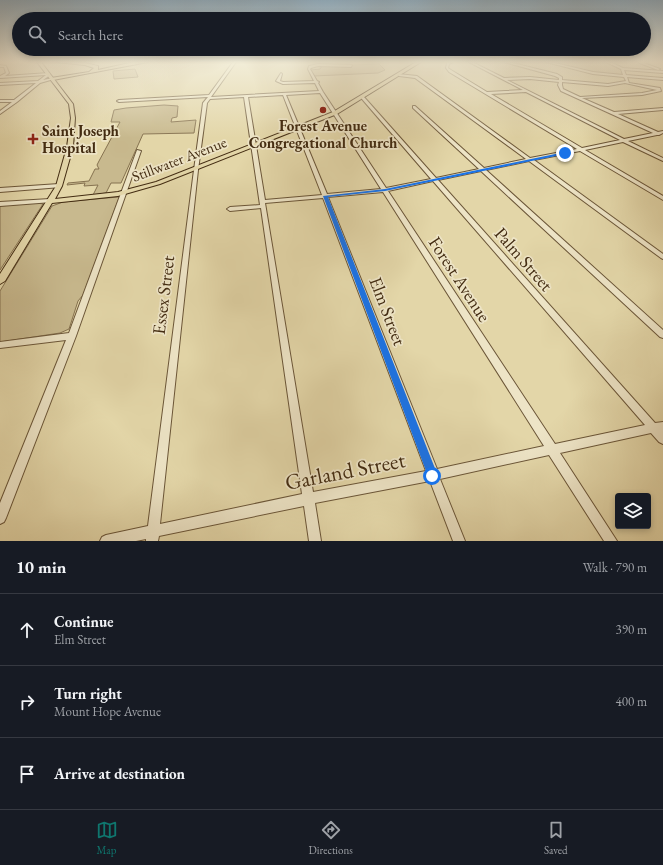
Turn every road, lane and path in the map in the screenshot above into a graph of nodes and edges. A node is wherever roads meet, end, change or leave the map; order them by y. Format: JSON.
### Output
{"nodes":[{"id":1,"x":33,"y":87,"type":"edge"},
{"id":2,"x":59,"y":87,"type":"edge"},
{"id":3,"x":216,"y":87,"type":"edge"},
{"id":4,"x":319,"y":87,"type":"edge"},
{"id":5,"x":379,"y":87,"type":"edge"},
{"id":6,"x":430,"y":87,"type":"edge"},
{"id":7,"x":477,"y":87,"type":"edge"},
{"id":8,"x":520,"y":87,"type":"edge"},
{"id":9,"x":561,"y":87,"type":"edge"},
{"id":10,"x":648,"y":87,"type":"edge"},
{"id":11,"x":526,"y":90,"type":"junction"},
{"id":12,"x":662,"y":90,"type":"edge"},
{"id":13,"x":321,"y":92,"type":"junction"},
{"id":14,"x":486,"y":93,"type":"junction"},
{"id":15,"x":284,"y":94,"type":"junction"},
{"id":16,"x":246,"y":96,"type":"junction"},
{"id":17,"x":208,"y":97,"type":"junction"},
{"id":18,"x":579,"y":97,"type":"junction"},
{"id":19,"x":362,"y":98,"type":"junction"},
{"id":20,"x":0,"y":101,"type":"edge"},
{"id":21,"x":16,"y":101,"type":"junction"},
{"id":22,"x":119,"y":101,"type":"dead end"},
{"id":23,"x":414,"y":107,"type":"dead end"},
{"id":24,"x":663,"y":109,"type":"edge"},
{"id":25,"x":0,"y":113,"type":"edge"},
{"id":26,"x":335,"y":113,"type":"junction"},
{"id":27,"x":613,"y":113,"type":"junction"},
{"id":28,"x":297,"y":128,"type":"junction"},
{"id":29,"x":660,"y":133,"type":"edge"},
{"id":30,"x":663,"y":136,"type":"edge"},
{"id":31,"x":624,"y":140,"type":"junction"},
{"id":32,"x":254,"y":144,"type":"junction"},
{"id":33,"x":580,"y":150,"type":"junction"},
{"id":34,"x":139,"y":151,"type":"dead end"},
{"id":35,"x":531,"y":160,"type":"junction"},
{"id":36,"x":663,"y":160,"type":"edge"},
{"id":37,"x":196,"y":168,"type":"junction"},
{"id":38,"x":483,"y":170,"type":"junction"},
{"id":39,"x":435,"y":180,"type":"junction"},
{"id":40,"x":59,"y":186,"type":"junction"},
{"id":41,"x":0,"y":190,"type":"edge"},
{"id":42,"x":385,"y":190,"type":"junction"},
{"id":43,"x":124,"y":193,"type":"junction"},
{"id":44,"x":325,"y":196,"type":"junction"},
{"id":45,"x":663,"y":198,"type":"edge"},
{"id":46,"x":50,"y":201,"type":"junction"},
{"id":47,"x":0,"y":204,"type":"edge"},
{"id":48,"x":263,"y":204,"type":"junction"},
{"id":49,"x":230,"y":209,"type":"dead end"},
{"id":50,"x":663,"y":257,"type":"edge"},
{"id":51,"x":0,"y":280,"type":"edge"},
{"id":52,"x":663,"y":335,"type":"edge"},
{"id":53,"x":72,"y":336,"type":"junction"},
{"id":54,"x":0,"y":345,"type":"edge"},
{"id":55,"x":658,"y":427,"type":"edge"},
{"id":56,"x":663,"y":440,"type":"edge"},
{"id":57,"x":551,"y":450,"type":"junction"},
{"id":58,"x":432,"y":476,"type":"junction"},
{"id":59,"x":308,"y":499,"type":"junction"},
{"id":60,"x":0,"y":518,"type":"edge"},
{"id":61,"x":153,"y":536,"type":"edge"},
{"id":62,"x":106,"y":541,"type":"edge"},
{"id":63,"x":315,"y":541,"type":"edge"},
{"id":64,"x":459,"y":541,"type":"edge"},
{"id":65,"x":611,"y":541,"type":"edge"}],
"edges":[{"from":1,"to":21,"type":"street"},
{"from":2,"to":40,"type":"main road"},
{"from":3,"to":17,"type":"street","name":"Essex Street"},
{"from":4,"to":13,"type":"street","name":"Forest Avenue"},
{"from":5,"to":19,"type":"main road","name":"Stillwater Avenue"},
{"from":6,"to":35,"type":"street"},
{"from":7,"to":14,"type":"street"},
{"from":8,"to":11,"type":"street"},
{"from":9,"to":18,"type":"street"},
{"from":10,"to":12,"type":"street"},
{"from":11,"to":14,"type":"street"},
{"from":11,"to":31,"type":"street"},
{"from":12,"to":18,"type":"street"},
{"from":13,"to":15,"type":"street"},
{"from":13,"to":26,"type":"street","name":"Forest Avenue"},
{"from":14,"to":33,"type":"street"},
{"from":15,"to":16,"type":"street"},
{"from":15,"to":28,"type":"street","name":"Elm Street"},
{"from":16,"to":17,"type":"street"},
{"from":16,"to":32,"type":"street"},
{"from":17,"to":22,"type":"street"},
{"from":17,"to":37,"type":"street","name":"Essex Street"},
{"from":18,"to":27,"type":"street"},
{"from":19,"to":26,"type":"main road","name":"Stillwater Avenue"},
{"from":19,"to":39,"type":"street","name":"Palm Street"},
{"from":20,"to":21,"type":"street"},
{"from":21,"to":25,"type":"street"},
{"from":23,"to":38,"type":"street"},
{"from":24,"to":27,"type":"street"},
{"from":26,"to":28,"type":"main road","name":"Stillwater Avenue"},
{"from":26,"to":42,"type":"street","name":"Forest Avenue"},
{"from":27,"to":29,"type":"street"},
{"from":28,"to":32,"type":"main road","name":"Stillwater Avenue"},
{"from":28,"to":44,"type":"street","name":"Elm Street"},
{"from":29,"to":30,"type":"street"},
{"from":29,"to":31,"type":"street"},
{"from":31,"to":33,"type":"street"},
{"from":31,"to":36,"type":"street"},
{"from":32,"to":37,"type":"main road","name":"Stillwater Avenue"},
{"from":32,"to":48,"type":"street"},
{"from":33,"to":35,"type":"street"},
{"from":33,"to":45,"type":"street"},
{"from":34,"to":43,"type":"street"},
{"from":35,"to":38,"type":"street"},
{"from":35,"to":50,"type":"street"},
{"from":37,"to":43,"type":"main road","name":"Stillwater Avenue"},
{"from":37,"to":61,"type":"street","name":"Essex Street"},
{"from":38,"to":39,"type":"street"},
{"from":38,"to":52,"type":"street"},
{"from":39,"to":42,"type":"street"},
{"from":39,"to":55,"type":"street","name":"Palm Street"},
{"from":40,"to":41,"type":"street"},
{"from":40,"to":46,"type":"main road"},
{"from":42,"to":44,"type":"street"},
{"from":42,"to":57,"type":"street","name":"Forest Avenue"},
{"from":43,"to":46,"type":"main road","name":"Stillwater Avenue"},
{"from":43,"to":53,"type":"street"},
{"from":44,"to":48,"type":"street"},
{"from":44,"to":58,"type":"street","name":"Elm Street"},
{"from":46,"to":47,"type":"street","name":"Stillwater Avenue"},
{"from":46,"to":51,"type":"main road"},
{"from":48,"to":49,"type":"street"},
{"from":48,"to":59,"type":"street"},
{"from":53,"to":54,"type":"street"},
{"from":53,"to":60,"type":"street"},
{"from":55,"to":56,"type":"street","name":"Palm Street"},
{"from":55,"to":57,"type":"street","name":"Garland Street"},
{"from":57,"to":58,"type":"street","name":"Garland Street"},
{"from":57,"to":65,"type":"street","name":"Forest Avenue"},
{"from":58,"to":59,"type":"street","name":"Garland Street"},
{"from":58,"to":64,"type":"street","name":"Elm Street"},
{"from":59,"to":61,"type":"street","name":"Garland Street"},
{"from":59,"to":63,"type":"street"},
{"from":61,"to":62,"type":"street","name":"Garland Street"}]}
